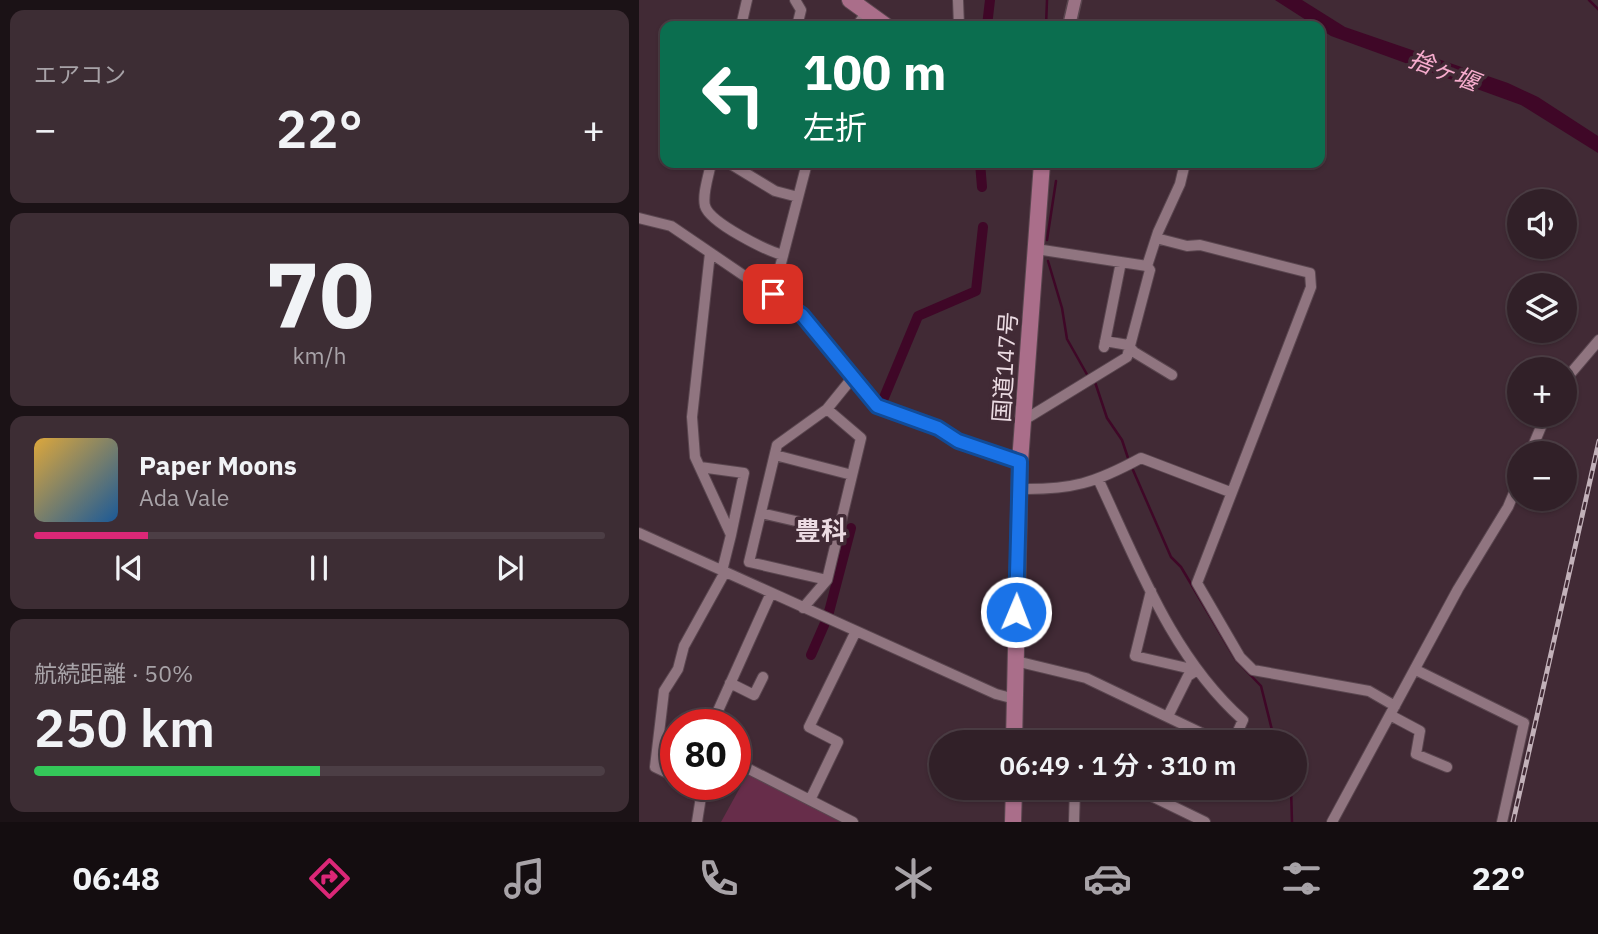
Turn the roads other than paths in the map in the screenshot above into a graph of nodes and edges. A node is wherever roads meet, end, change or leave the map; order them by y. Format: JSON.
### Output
{"nodes":[{"id":1,"x":747,"y":0,"type":"edge"},
{"id":2,"x":795,"y":0,"type":"edge"},
{"id":3,"x":850,"y":0,"type":"edge"},
{"id":4,"x":958,"y":0,"type":"edge"},
{"id":5,"x":1075,"y":0,"type":"edge"},
{"id":6,"x":861,"y":20,"type":"edge"},
{"id":7,"x":742,"y":21,"type":"edge"},
{"id":8,"x":798,"y":21,"type":"edge"},
{"id":9,"x":959,"y":21,"type":"edge"},
{"id":10,"x":1070,"y":21,"type":"edge"},
{"id":11,"x":710,"y":168,"type":"edge"},
{"id":12,"x":737,"y":168,"type":"edge"},
{"id":13,"x":807,"y":168,"type":"edge"},
{"id":14,"x":1042,"y":168,"type":"edge"},
{"id":15,"x":1184,"y":168,"type":"edge"},
{"id":16,"x":798,"y":197,"type":"junction"},
{"id":17,"x":639,"y":218,"type":"edge"},
{"id":18,"x":1156,"y":238,"type":"junction"},
{"id":19,"x":1036,"y":249,"type":"junction"},
{"id":20,"x":710,"y":253,"type":"junction"},
{"id":21,"x":783,"y":255,"type":"junction"},
{"id":22,"x":1121,"y":262,"type":"junction"},
{"id":23,"x":1147,"y":266,"type":"junction"},
{"id":24,"x":773,"y":294,"type":"junction"},
{"id":25,"x":1598,"y":340,"type":"edge"},
{"id":26,"x":1131,"y":348,"type":"junction"},
{"id":27,"x":1577,"y":365,"type":"edge"},
{"id":28,"x":1173,"y":375,"type":"dead end"},
{"id":29,"x":853,"y":377,"type":"junction"},
{"id":30,"x":827,"y":409,"type":"junction"},
{"id":31,"x":1023,"y":418,"type":"junction"},
{"id":32,"x":775,"y":456,"type":"junction"},
{"id":33,"x":1020,"y":462,"type":"junction"},
{"id":34,"x":700,"y":467,"type":"junction"},
{"id":35,"x":852,"y":475,"type":"junction"},
{"id":36,"x":1099,"y":481,"type":"junction"},
{"id":37,"x":1019,"y":489,"type":"junction"},
{"id":38,"x":1230,"y":492,"type":"junction"},
{"id":39,"x":1507,"y":503,"type":"edge"},
{"id":40,"x":761,"y":513,"type":"junction"},
{"id":41,"x":839,"y":531,"type":"junction"},
{"id":42,"x":639,"y":533,"type":"edge"},
{"id":43,"x":731,"y":535,"type":"junction"},
{"id":44,"x":723,"y":572,"type":"junction"},
{"id":45,"x":827,"y":580,"type":"junction"},
{"id":46,"x":1151,"y":591,"type":"junction"},
{"id":47,"x":771,"y":593,"type":"junction"},
{"id":48,"x":803,"y":608,"type":"junction"},
{"id":49,"x":856,"y":631,"type":"junction"},
{"id":50,"x":1016,"y":661,"type":"junction"},
{"id":51,"x":1197,"y":670,"type":"junction"},
{"id":52,"x":1417,"y":670,"type":"junction"},
{"id":53,"x":763,"y":677,"type":"dead end"},
{"id":54,"x":730,"y":683,"type":"junction"},
{"id":55,"x":1015,"y":699,"type":"junction"},
{"id":56,"x":661,"y":709,"type":"edge"},
{"id":57,"x":719,"y":709,"type":"edge"},
{"id":58,"x":1392,"y":711,"type":"junction"},
{"id":59,"x":1168,"y":716,"type":"junction"},
{"id":60,"x":660,"y":720,"type":"edge"},
{"id":61,"x":1014,"y":730,"type":"edge"},
{"id":62,"x":1196,"y":730,"type":"edge"},
{"id":63,"x":1238,"y":730,"type":"edge"},
{"id":64,"x":1447,"y":767,"type":"dead end"},
{"id":65,"x":660,"y":769,"type":"edge"},
{"id":66,"x":751,"y":770,"type":"edge"},
{"id":67,"x":700,"y":800,"type":"edge"},
{"id":68,"x":810,"y":800,"type":"junction"},
{"id":69,"x":1014,"y":800,"type":"edge"},
{"id":70,"x":1075,"y":800,"type":"edge"},
{"id":71,"x":1160,"y":800,"type":"edge"},
{"id":72,"x":697,"y":822,"type":"edge"},
{"id":73,"x":853,"y":822,"type":"edge"},
{"id":74,"x":1013,"y":822,"type":"edge"},
{"id":75,"x":1074,"y":822,"type":"edge"},
{"id":76,"x":1205,"y":822,"type":"edge"},
{"id":77,"x":1332,"y":822,"type":"edge"},
{"id":78,"x":1502,"y":822,"type":"edge"}],
"edges":[{"from":1,"to":7,"type":"street"},
{"from":2,"to":8,"type":"street"},
{"from":3,"to":6,"type":"highway"},
{"from":4,"to":9,"type":"street"},
{"from":5,"to":10,"type":"main road"},
{"from":11,"to":21,"type":"street"},
{"from":12,"to":16,"type":"street"},
{"from":13,"to":16,"type":"street"},
{"from":14,"to":19,"type":"highway","name":"国道147号"},
{"from":15,"to":18,"type":"street"},
{"from":16,"to":21,"type":"street"},
{"from":17,"to":20,"type":"street"},
{"from":18,"to":23,"type":"street"},
{"from":18,"to":38,"type":"street"},
{"from":19,"to":22,"type":"street"},
{"from":19,"to":31,"type":"highway","name":"国道147号"},
{"from":20,"to":24,"type":"street"},
{"from":20,"to":34,"type":"street"},
{"from":21,"to":24,"type":"street"},
{"from":22,"to":23,"type":"street"},
{"from":22,"to":26,"type":"street"},
{"from":23,"to":26,"type":"street"},
{"from":24,"to":29,"type":"street"},
{"from":25,"to":27,"type":"street"},
{"from":26,"to":28,"type":"street"},
{"from":26,"to":31,"type":"street"},
{"from":29,"to":30,"type":"street"},
{"from":29,"to":33,"type":"street"},
{"from":30,"to":32,"type":"street"},
{"from":30,"to":35,"type":"street"},
{"from":31,"to":33,"type":"highway","name":"国道147号"},
{"from":32,"to":35,"type":"street"},
{"from":32,"to":40,"type":"street"},
{"from":33,"to":37,"type":"highway","name":"国道147号"},
{"from":34,"to":43,"type":"street"},
{"from":34,"to":43,"type":"street"},
{"from":35,"to":41,"type":"street"},
{"from":36,"to":37,"type":"street"},
{"from":36,"to":38,"type":"street"},
{"from":36,"to":46,"type":"street"},
{"from":37,"to":50,"type":"highway","name":"国道147号"},
{"from":38,"to":58,"type":"street"},
{"from":39,"to":52,"type":"street"},
{"from":40,"to":41,"type":"street"},
{"from":40,"to":45,"type":"street"},
{"from":41,"to":45,"type":"street"},
{"from":42,"to":44,"type":"street"},
{"from":43,"to":44,"type":"street"},
{"from":44,"to":47,"type":"street"},
{"from":44,"to":56,"type":"street"},
{"from":45,"to":48,"type":"street"},
{"from":46,"to":51,"type":"street"},
{"from":46,"to":51,"type":"street"},
{"from":47,"to":48,"type":"street"},
{"from":47,"to":54,"type":"street"},
{"from":48,"to":49,"type":"street"},
{"from":49,"to":55,"type":"street"},
{"from":49,"to":68,"type":"street"},
{"from":50,"to":55,"type":"highway","name":"国道147号"},
{"from":50,"to":59,"type":"street"},
{"from":51,"to":59,"type":"street"},
{"from":51,"to":63,"type":"street"},
{"from":52,"to":58,"type":"street"},
{"from":52,"to":78,"type":"street"},
{"from":53,"to":54,"type":"street"},
{"from":54,"to":57,"type":"street"},
{"from":55,"to":61,"type":"highway","name":"国道147号"},
{"from":58,"to":64,"type":"street"},
{"from":58,"to":77,"type":"street"},
{"from":59,"to":62,"type":"street"},
{"from":60,"to":65,"type":"street"},
{"from":66,"to":68,"type":"street"},
{"from":67,"to":72,"type":"street"},
{"from":68,"to":73,"type":"street"},
{"from":69,"to":74,"type":"highway"},
{"from":70,"to":75,"type":"street"},
{"from":71,"to":76,"type":"street"}]}
